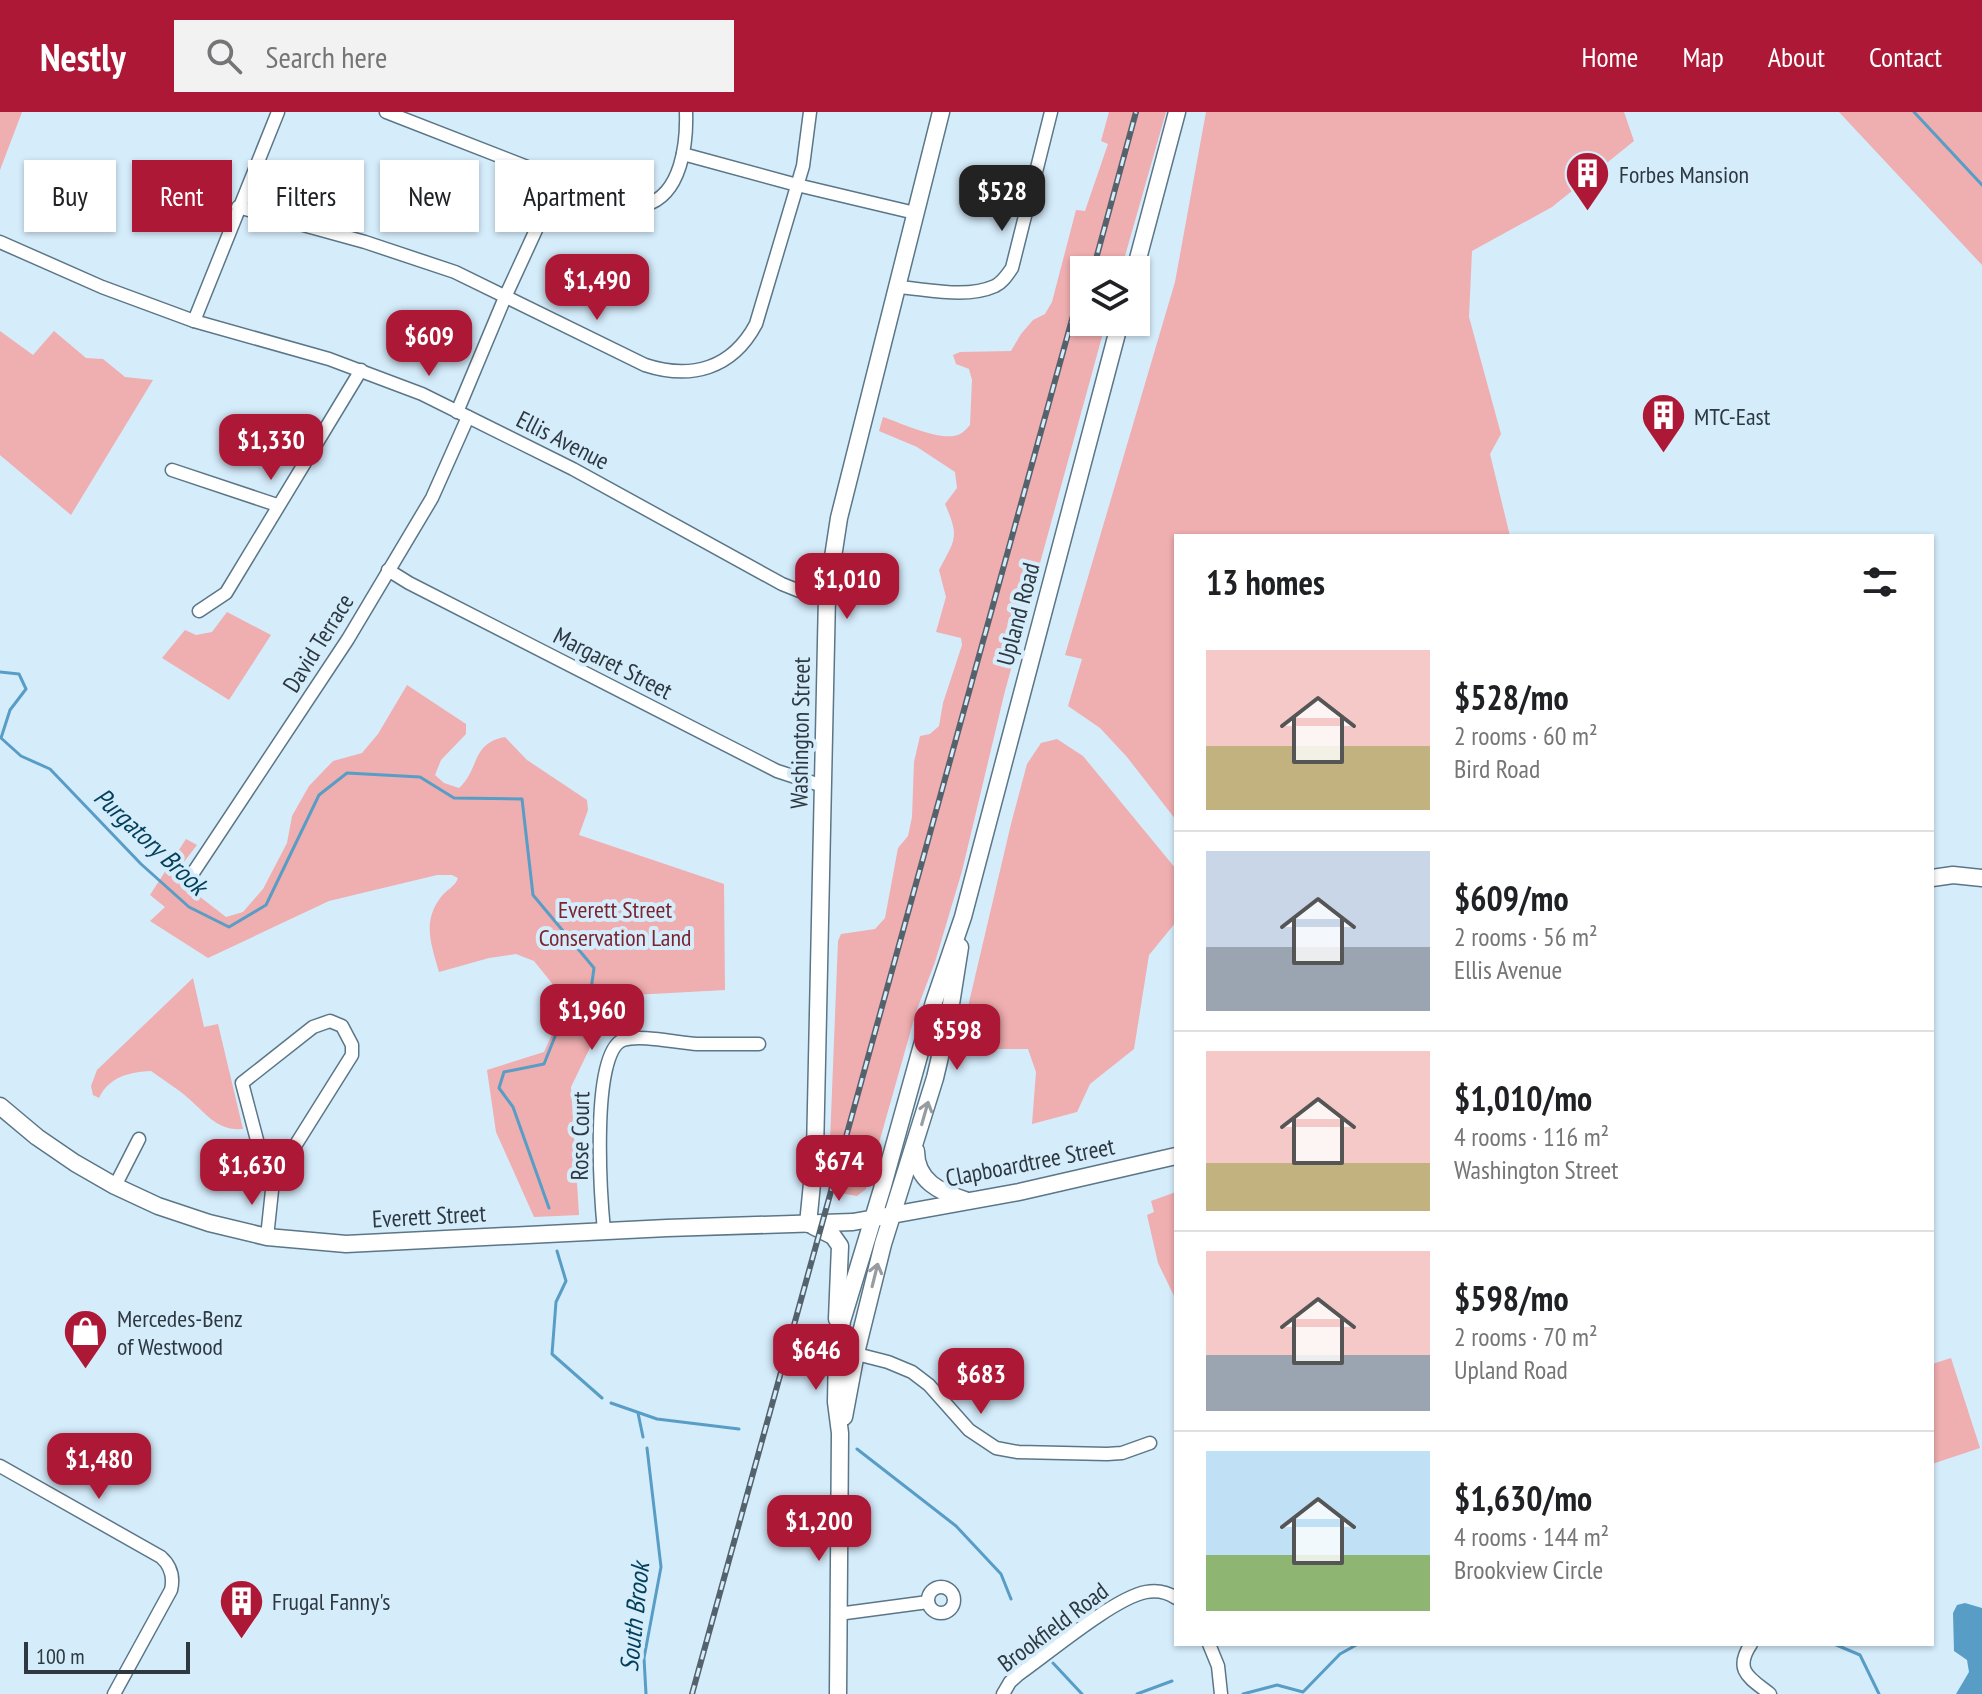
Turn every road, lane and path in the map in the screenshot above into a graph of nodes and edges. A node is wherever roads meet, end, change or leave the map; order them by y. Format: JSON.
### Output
{"nodes":[{"id":1,"x":278,"y":112,"type":"edge"},
{"id":2,"x":386,"y":112,"type":"edge"},
{"id":3,"x":686,"y":112,"type":"edge"},
{"id":4,"x":810,"y":112,"type":"edge"},
{"id":5,"x":941,"y":112,"type":"edge"},
{"id":6,"x":1051,"y":112,"type":"edge"},
{"id":7,"x":1177,"y":112,"type":"edge"},
{"id":8,"x":683,"y":154,"type":"junction"},
{"id":9,"x":508,"y":160,"type":"edge"},
{"id":10,"x":797,"y":185,"type":"junction"},
{"id":11,"x":654,"y":199,"type":"edge"},
{"id":12,"x":238,"y":207,"type":"junction"},
{"id":13,"x":915,"y":213,"type":"junction"},
{"id":14,"x":535,"y":232,"type":"edge"},
{"id":15,"x":0,"y":242,"type":"edge"},
{"id":16,"x":1139,"y":256,"type":"edge"},
{"id":17,"x":897,"y":287,"type":"junction"},
{"id":18,"x":506,"y":295,"type":"junction"},
{"id":19,"x":194,"y":321,"type":"junction"},
{"id":20,"x":1116,"y":336,"type":"edge"},
{"id":21,"x":361,"y":370,"type":"junction"},
{"id":22,"x":463,"y":414,"type":"junction"},
{"id":23,"x":172,"y":470,"type":"dead end"},
{"id":24,"x":277,"y":505,"type":"junction"},
{"id":25,"x":388,"y":570,"type":"junction"},
{"id":26,"x":827,"y":596,"type":"junction"},
{"id":27,"x":199,"y":611,"type":"dead end"},
{"id":28,"x":823,"y":786,"type":"junction"},
{"id":29,"x":1934,"y":878,"type":"edge"},
{"id":30,"x":1982,"y":878,"type":"edge"},
{"id":31,"x":187,"y":882,"type":"dead end"},
{"id":32,"x":963,"y":917,"type":"junction"},
{"id":33,"x":759,"y":1044,"type":"dead end"},
{"id":34,"x":0,"y":1106,"type":"edge"},
{"id":35,"x":139,"y":1139,"type":"dead end"},
{"id":36,"x":916,"y":1145,"type":"junction"},
{"id":37,"x":1174,"y":1156,"type":"edge"},
{"id":38,"x":273,"y":1181,"type":"junction"},
{"id":39,"x":115,"y":1186,"type":"junction"},
{"id":40,"x":967,"y":1200,"type":"junction"},
{"id":41,"x":894,"y":1215,"type":"junction"},
{"id":42,"x":873,"y":1219,"type":"junction"},
{"id":43,"x":808,"y":1224,"type":"junction"},
{"id":44,"x":604,"y":1231,"type":"junction"},
{"id":45,"x":267,"y":1237,"type":"junction"},
{"id":46,"x":837,"y":1349,"type":"junction"},
{"id":47,"x":856,"y":1353,"type":"junction"},
{"id":48,"x":840,"y":1433,"type":"junction"},
{"id":49,"x":1150,"y":1443,"type":"dead end"},
{"id":50,"x":0,"y":1466,"type":"edge"},
{"id":51,"x":1174,"y":1597,"type":"edge"},
{"id":52,"x":928,"y":1602,"type":"dead end"},
{"id":53,"x":838,"y":1614,"type":"junction"},
{"id":54,"x":1210,"y":1646,"type":"edge"},
{"id":55,"x":1750,"y":1646,"type":"edge"},
{"id":56,"x":114,"y":1694,"type":"edge"},
{"id":57,"x":838,"y":1694,"type":"edge"},
{"id":58,"x":1003,"y":1694,"type":"edge"},
{"id":59,"x":1221,"y":1694,"type":"edge"},
{"id":60,"x":1770,"y":1694,"type":"edge"}],
"edges":[{"from":1,"to":12,"type":"street"},
{"from":2,"to":9,"type":"street"},
{"from":3,"to":8,"type":"street"},
{"from":4,"to":10,"type":"street"},
{"from":5,"to":13,"type":"main road","name":"Washington Street"},
{"from":6,"to":17,"type":"street"},
{"from":7,"to":16,"type":"main road"},
{"from":8,"to":10,"type":"street"},
{"from":8,"to":11,"type":"street"},
{"from":10,"to":13,"type":"street"},
{"from":10,"to":18,"type":"street"},
{"from":12,"to":18,"type":"street"},
{"from":12,"to":19,"type":"street"},
{"from":13,"to":17,"type":"main road","name":"Washington Street"},
{"from":14,"to":18,"type":"street","name":"David Terrace"},
{"from":15,"to":19,"type":"street","name":"Ellis Avenue"},
{"from":17,"to":26,"type":"main road","name":"Washington Street"},
{"from":18,"to":22,"type":"street","name":"David Terrace"},
{"from":19,"to":21,"type":"street","name":"Ellis Avenue"},
{"from":20,"to":32,"type":"main road","name":"Upland Road"},
{"from":21,"to":22,"type":"street","name":"Ellis Avenue"},
{"from":21,"to":24,"type":"street"},
{"from":22,"to":25,"type":"street","name":"David Terrace"},
{"from":22,"to":26,"type":"street","name":"Ellis Avenue"},
{"from":23,"to":24,"type":"street"},
{"from":24,"to":27,"type":"street"},
{"from":25,"to":28,"type":"street","name":"Margaret Street"},
{"from":25,"to":31,"type":"street","name":"David Terrace"},
{"from":26,"to":28,"type":"main road","name":"Washington Street"},
{"from":28,"to":43,"type":"main road","name":"Washington Street"},
{"from":29,"to":30,"type":"main road"},
{"from":36,"to":32,"type":"main road","name":"Upland Road","one_way":true},
{"from":32,"to":42,"type":"main road","name":"Upland Road"},
{"from":33,"to":44,"type":"street","name":"Rose Court"},
{"from":34,"to":39,"type":"main road","name":"Everett Street"},
{"from":35,"to":39,"type":"street"},
{"from":36,"to":40,"type":"main road"},
{"from":36,"to":41,"type":"main road","name":"Upland Road"},
{"from":37,"to":40,"type":"main road","name":"Clapboardtree Street"},
{"from":38,"to":38,"type":"street"},
{"from":38,"to":45,"type":"street"},
{"from":39,"to":45,"type":"main road","name":"Everett Street"},
{"from":40,"to":41,"type":"main road","name":"Clapboardtree Street"},
{"from":41,"to":42,"type":"main road","name":"Everett Street"},
{"from":47,"to":41,"type":"main road","one_way":true},
{"from":42,"to":43,"type":"main road","name":"Everett Street"},
{"from":42,"to":46,"type":"main road"},
{"from":43,"to":44,"type":"main road","name":"Everett Street"},
{"from":43,"to":46,"type":"main road"},
{"from":44,"to":45,"type":"main road","name":"Everett Street"},
{"from":46,"to":47,"type":"street"},
{"from":46,"to":48,"type":"main road"},
{"from":47,"to":48,"type":"main road"},
{"from":47,"to":49,"type":"street"},
{"from":48,"to":53,"type":"main road"},
{"from":50,"to":56,"type":"street"},
{"from":51,"to":58,"type":"street","name":"Brookfield Road"},
{"from":52,"to":53,"type":"street"},
{"from":53,"to":57,"type":"main road"},
{"from":54,"to":59,"type":"street"},
{"from":55,"to":60,"type":"street"}]}
